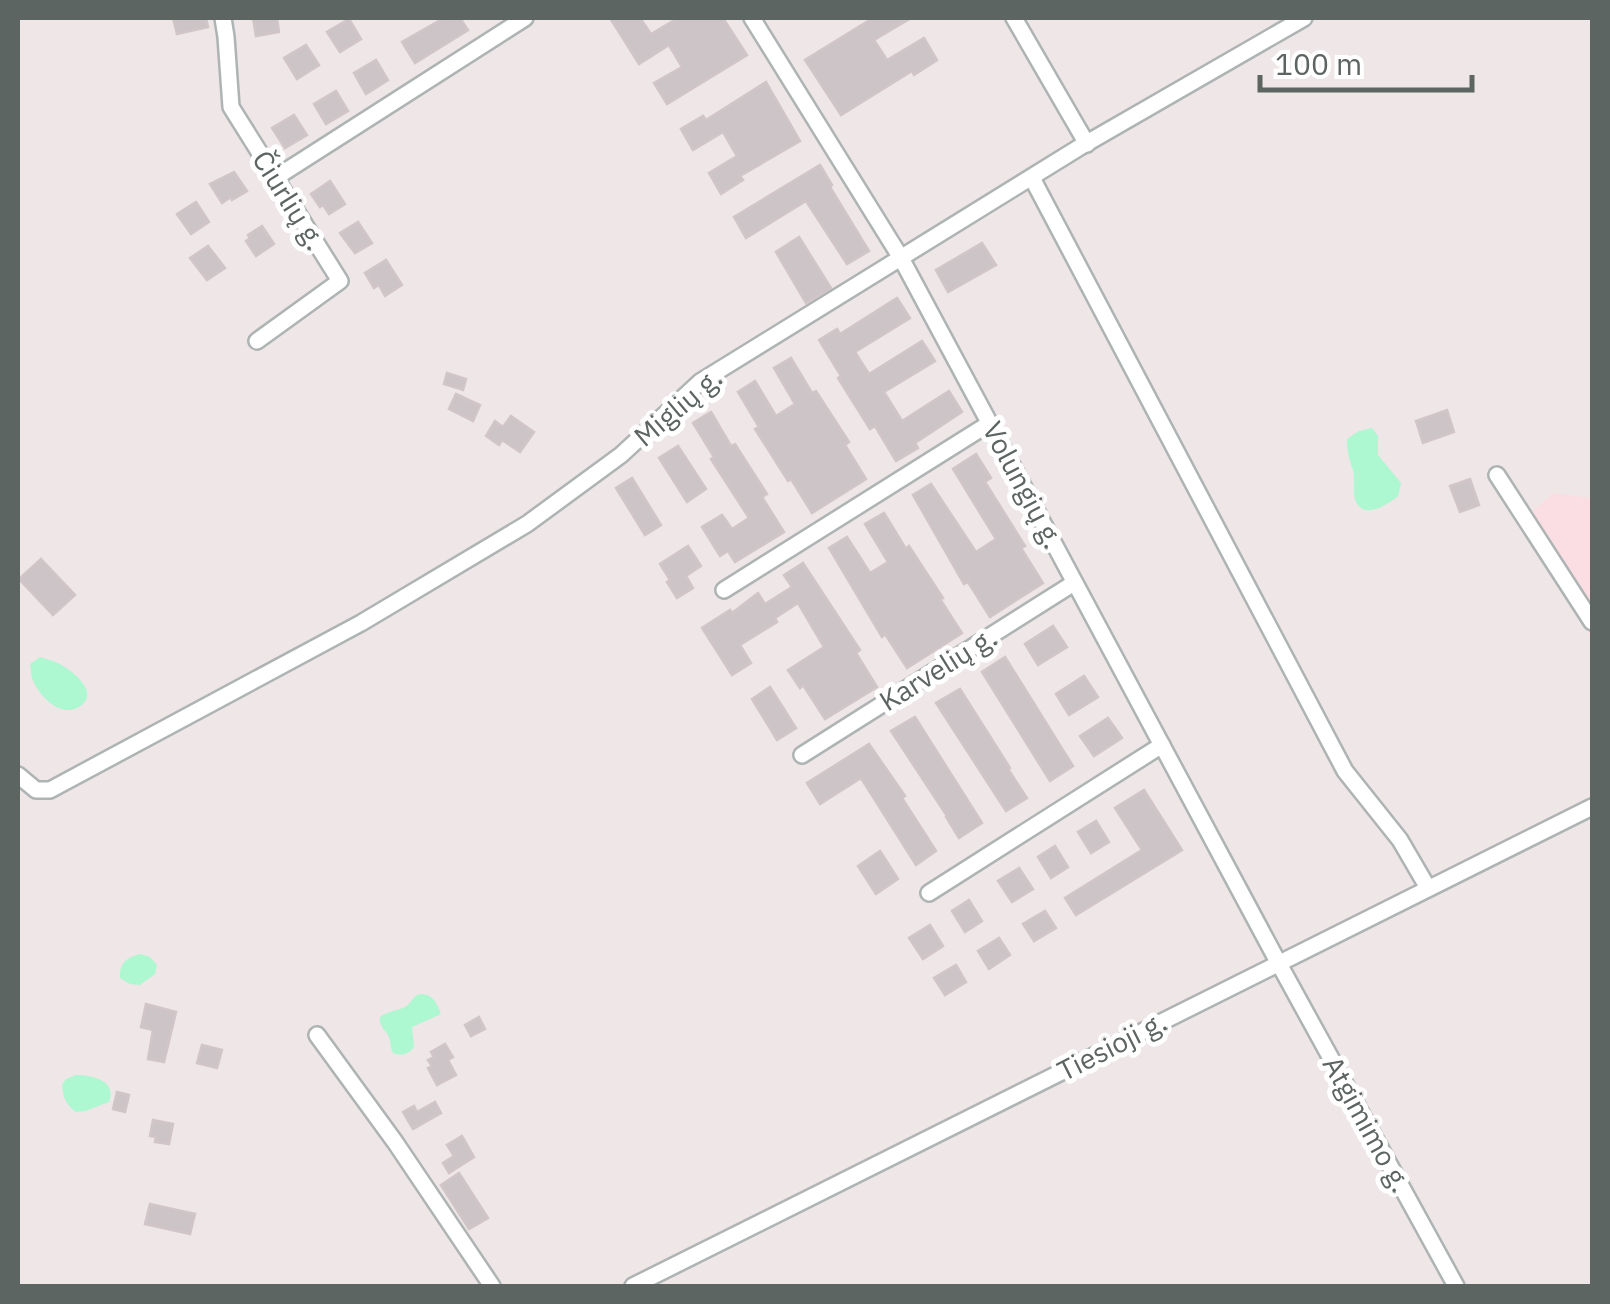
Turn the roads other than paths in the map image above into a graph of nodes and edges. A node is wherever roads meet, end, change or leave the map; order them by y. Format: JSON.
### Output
{"nodes":[{"id":1,"x":222,"y":18,"type":"edge"},
{"id":2,"x":524,"y":18,"type":"edge"},
{"id":3,"x":752,"y":18,"type":"edge"},
{"id":4,"x":1014,"y":18,"type":"edge"},
{"id":5,"x":1304,"y":18,"type":"edge"},
{"id":6,"x":1087,"y":144,"type":"junction"},
{"id":7,"x":276,"y":178,"type":"junction"},
{"id":8,"x":1032,"y":178,"type":"junction"},
{"id":9,"x":901,"y":258,"type":"junction"},
{"id":10,"x":257,"y":341,"type":"dead end"},
{"id":11,"x":990,"y":422,"type":"junction"},
{"id":12,"x":1497,"y":475,"type":"dead end"},
{"id":13,"x":1074,"y":582,"type":"junction"},
{"id":14,"x":724,"y":590,"type":"dead end"},
{"id":15,"x":1592,"y":622,"type":"edge"},
{"id":16,"x":1162,"y":744,"type":"junction"},
{"id":17,"x":802,"y":755,"type":"dead end"},
{"id":18,"x":18,"y":775,"type":"edge"},
{"id":19,"x":1592,"y":807,"type":"edge"},
{"id":20,"x":1428,"y":888,"type":"junction"},
{"id":21,"x":929,"y":893,"type":"dead end"},
{"id":22,"x":1278,"y":962,"type":"junction"},
{"id":23,"x":318,"y":1035,"type":"dead end"},
{"id":24,"x":492,"y":1286,"type":"edge"},
{"id":25,"x":633,"y":1286,"type":"edge"},
{"id":26,"x":1456,"y":1286,"type":"edge"}],
"edges":[{"from":1,"to":7,"type":"street","name":"Čiurlių g."},
{"from":2,"to":7,"type":"street"},
{"from":3,"to":9,"type":"street","name":"Volungių g."},
{"from":4,"to":6,"type":"street"},
{"from":5,"to":6,"type":"street","name":"Miglių g."},
{"from":6,"to":8,"type":"street","name":"Miglių g."},
{"from":7,"to":10,"type":"street","name":"Čiurlių g."},
{"from":8,"to":9,"type":"street","name":"Miglių g."},
{"from":8,"to":20,"type":"street"},
{"from":9,"to":11,"type":"street","name":"Volungių g."},
{"from":9,"to":18,"type":"street","name":"Miglių g."},
{"from":11,"to":13,"type":"street","name":"Volungių g."},
{"from":11,"to":14,"type":"street"},
{"from":12,"to":15,"type":"street"},
{"from":13,"to":16,"type":"street","name":"Volungių g."},
{"from":13,"to":17,"type":"street","name":"Karvelių g."},
{"from":16,"to":21,"type":"street"},
{"from":16,"to":22,"type":"street","name":"Volungių g."},
{"from":19,"to":20,"type":"street","name":"Tiesioji g."},
{"from":20,"to":22,"type":"street","name":"Tiesioji g."},
{"from":22,"to":25,"type":"street","name":"Tiesioji g."},
{"from":22,"to":26,"type":"street","name":"Atgimimo g."},
{"from":23,"to":24,"type":"street"}]}
